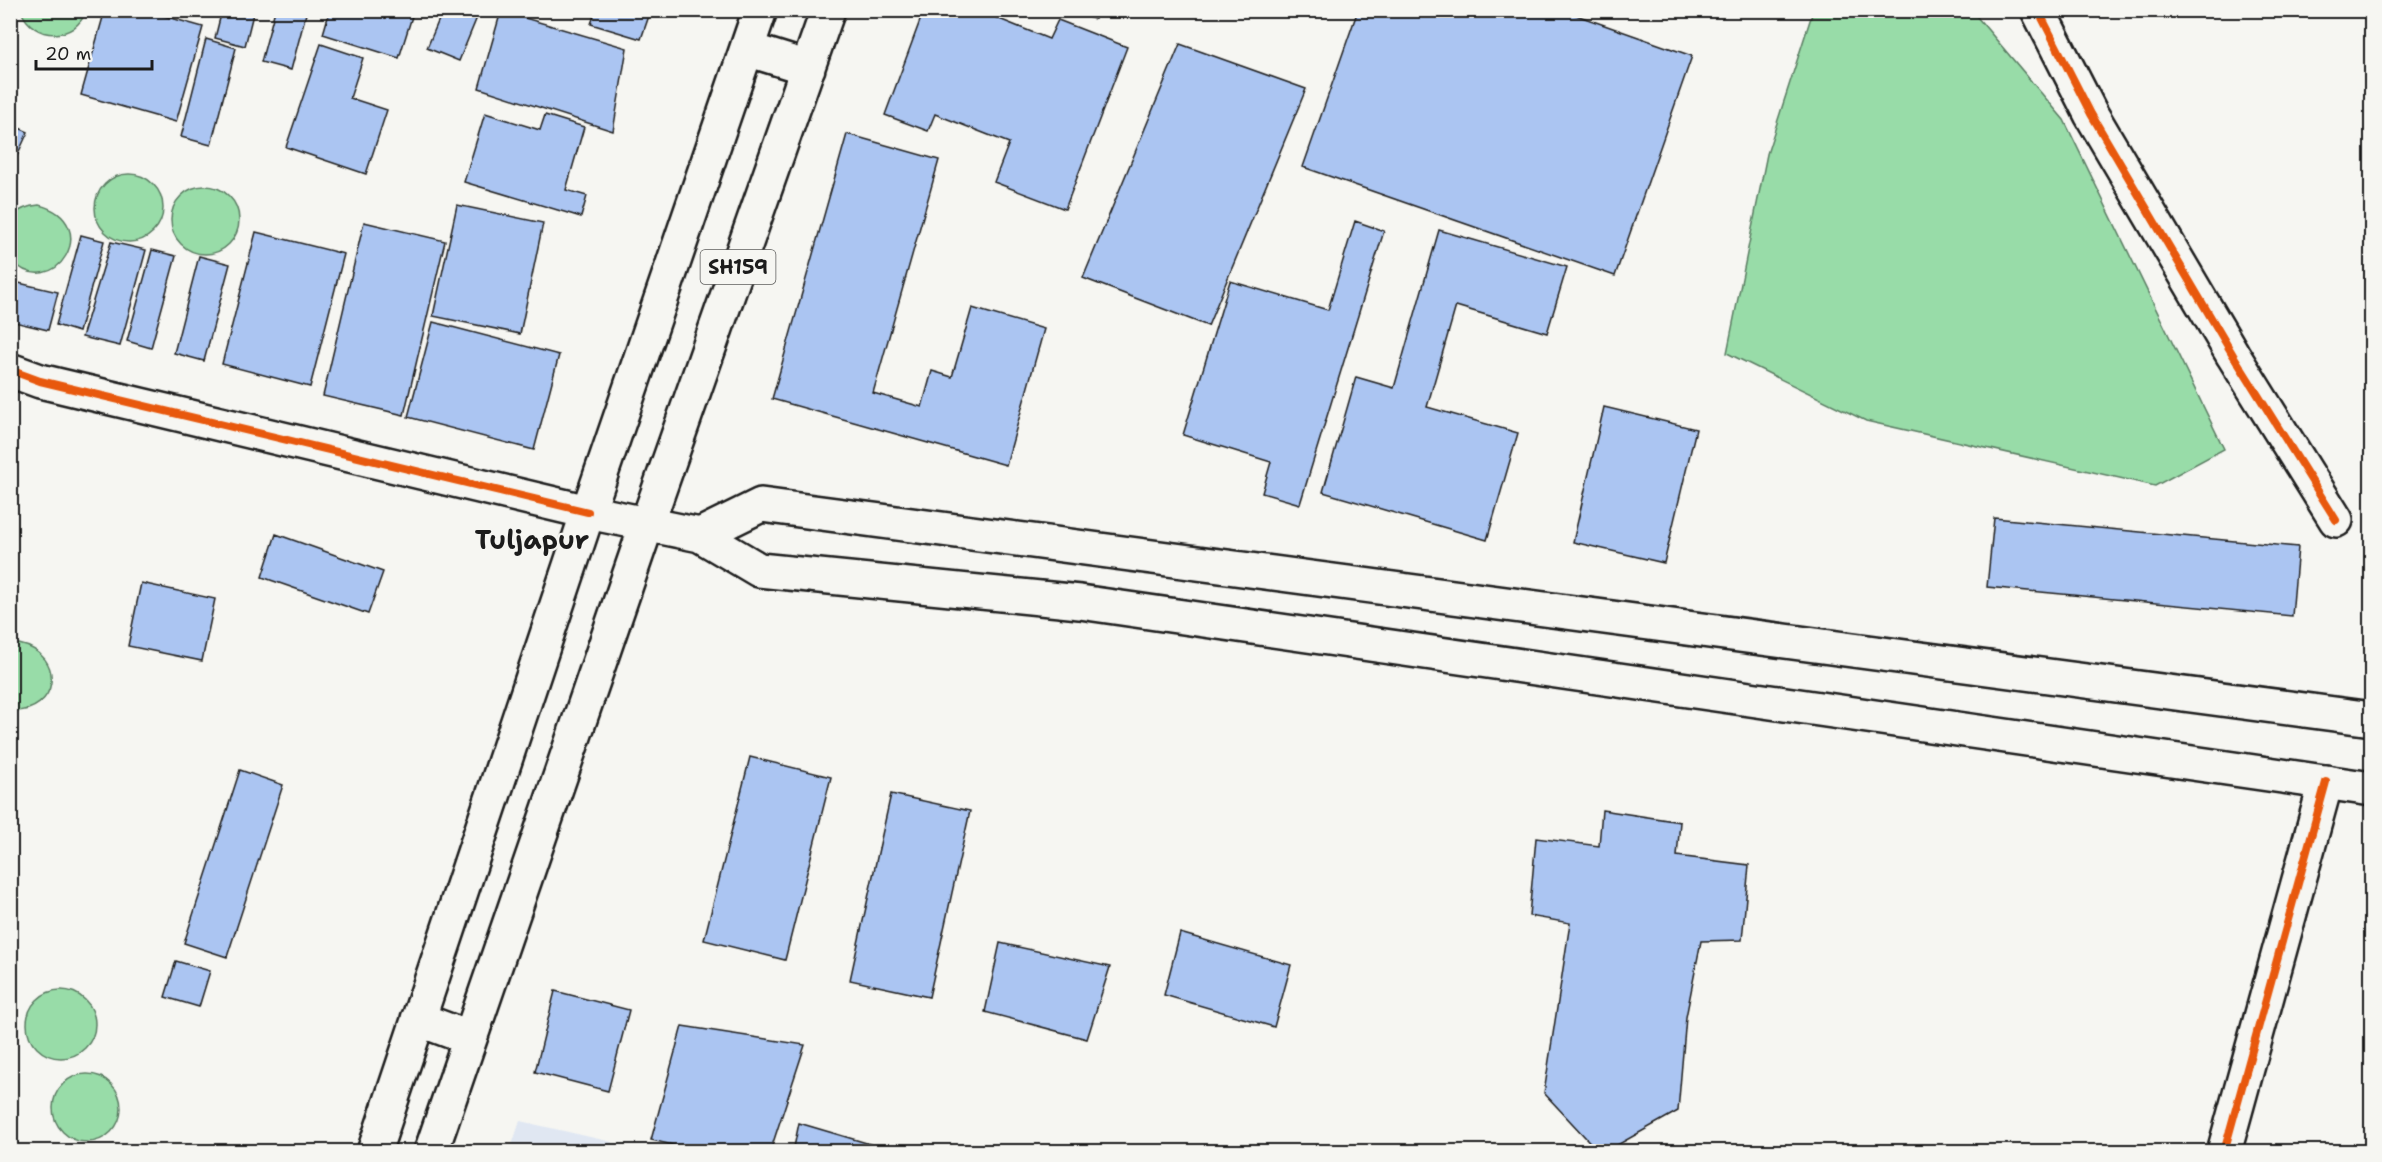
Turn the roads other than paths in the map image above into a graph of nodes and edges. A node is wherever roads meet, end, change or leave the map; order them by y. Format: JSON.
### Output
{"nodes":[{"id":1,"x":760,"y":10,"type":"edge"},
{"id":2,"x":828,"y":10,"type":"edge"},
{"id":3,"x":2038,"y":10,"type":"edge"},
{"id":4,"x":747,"y":49,"type":"junction"},
{"id":5,"x":808,"y":68,"type":"junction"},
{"id":6,"x":10,"y":370,"type":"edge"},
{"id":7,"x":588,"y":512,"type":"junction"},
{"id":8,"x":2337,"y":520,"type":"dead end"},
{"id":9,"x":647,"y":524,"type":"junction"},
{"id":10,"x":700,"y":535,"type":"junction"},
{"id":11,"x":2372,"y":719,"type":"edge"},
{"id":12,"x":2326,"y":782,"type":"junction"},
{"id":13,"x":2372,"y":789,"type":"edge"},
{"id":14,"x":418,"y":1019,"type":"junction"},
{"id":15,"x":469,"y":1038,"type":"junction"},
{"id":16,"x":374,"y":1152,"type":"edge"},
{"id":17,"x":431,"y":1152,"type":"edge"},
{"id":18,"x":2224,"y":1152,"type":"edge"}],
"edges":[{"from":1,"to":4,"type":"main road","number":"SH159"},
{"from":2,"to":5,"type":"main road","number":"SH159"},
{"from":3,"to":8,"type":"main road"},
{"from":4,"to":5,"type":"main road"},
{"from":4,"to":7,"type":"main road","number":"SH159"},
{"from":5,"to":9,"type":"main road","number":"SH159"},
{"from":6,"to":7,"type":"main road"},
{"from":7,"to":9,"type":"main road"},
{"from":7,"to":14,"type":"main road"},
{"from":9,"to":10,"type":"main road"},
{"from":9,"to":15,"type":"main road"},
{"from":10,"to":11,"type":"main road"},
{"from":10,"to":12,"type":"main road"},
{"from":12,"to":13,"type":"main road"},
{"from":12,"to":18,"type":"main road"},
{"from":14,"to":15,"type":"main road"},
{"from":14,"to":16,"type":"main road"},
{"from":15,"to":17,"type":"main road"}]}
